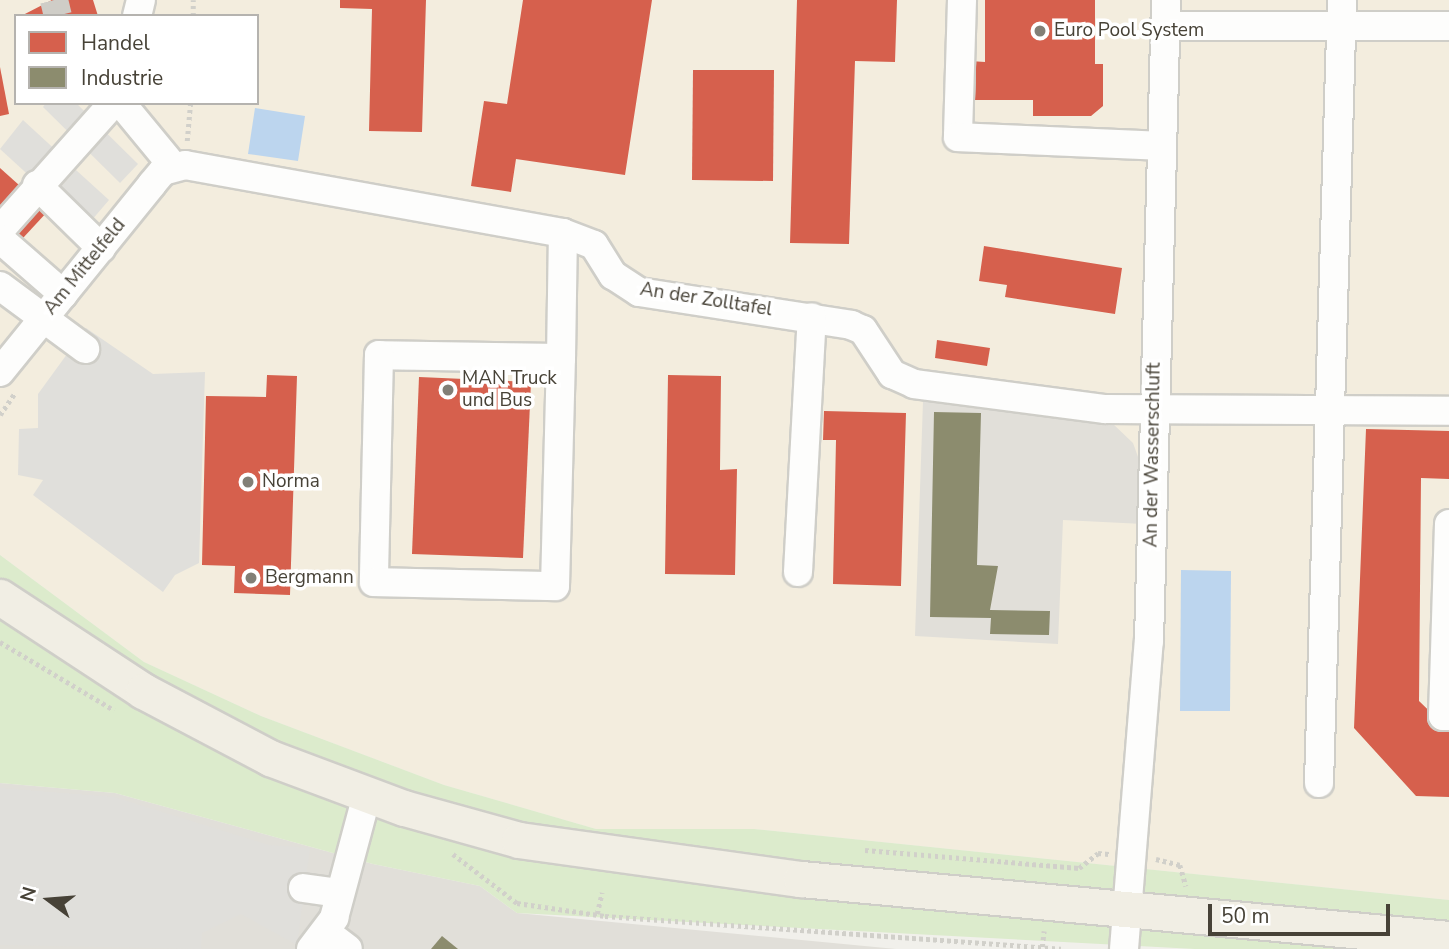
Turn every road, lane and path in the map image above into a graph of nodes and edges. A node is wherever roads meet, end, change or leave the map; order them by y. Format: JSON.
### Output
{"nodes":[{"id":1,"x":962,"y":0,"type":"edge"},
{"id":2,"x":1166,"y":13,"type":"edge"},
{"id":3,"x":1341,"y":13,"type":"edge"},
{"id":4,"x":1449,"y":26,"type":"edge"},
{"id":5,"x":111,"y":105,"type":"edge"},
{"id":6,"x":123,"y":105,"type":"edge"},
{"id":7,"x":190,"y":105,"type":"edge"},
{"id":8,"x":1162,"y":146,"type":"junction"},
{"id":9,"x":179,"y":166,"type":"junction"},
{"id":10,"x":37,"y":185,"type":"junction"},
{"id":11,"x":0,"y":230,"type":"edge"},
{"id":12,"x":563,"y":233,"type":"junction"},
{"id":13,"x":0,"y":239,"type":"edge"},
{"id":14,"x":101,"y":248,"type":"junction"},
{"id":15,"x":0,"y":286,"type":"edge"},
{"id":16,"x":54,"y":304,"type":"junction"},
{"id":17,"x":812,"y":317,"type":"junction"},
{"id":18,"x":85,"y":349,"type":"dead end"},
{"id":19,"x":561,"y":358,"type":"junction"},
{"id":20,"x":11,"y":377,"type":"edge"},
{"id":21,"x":1154,"y":409,"type":"junction"},
{"id":22,"x":1329,"y":409,"type":"junction"},
{"id":23,"x":1449,"y":411,"type":"edge"},
{"id":24,"x":0,"y":415,"type":"edge"},
{"id":25,"x":1449,"y":524,"type":"edge"},
{"id":26,"x":798,"y":572,"type":"dead end"},
{"id":27,"x":0,"y":597,"type":"edge"},
{"id":28,"x":1449,"y":716,"type":"edge"},
{"id":29,"x":1318,"y":783,"type":"dead end"},
{"id":30,"x":367,"y":795,"type":"junction"},
{"id":31,"x":865,"y":850,"type":"dead end"},
{"id":32,"x":1132,"y":857,"type":"junction"},
{"id":33,"x":303,"y":888,"type":"dead end"},
{"id":34,"x":340,"y":893,"type":"junction"},
{"id":35,"x":602,"y":893,"type":"dead end"},
{"id":36,"x":1126,"y":909,"type":"junction"},
{"id":37,"x":597,"y":914,"type":"dead end"},
{"id":38,"x":1183,"y":915,"type":"junction"},
{"id":39,"x":1449,"y":939,"type":"edge"},
{"id":40,"x":329,"y":944,"type":"edge"},
{"id":41,"x":1124,"y":949,"type":"edge"}],
"edges":[{"from":1,"to":8,"type":"street"},
{"from":2,"to":3,"type":"street"},
{"from":2,"to":8,"type":"street","name":"An der Wasserschluft"},
{"from":3,"to":4,"type":"street"},
{"from":3,"to":22,"type":"street"},
{"from":5,"to":10,"type":"street"},
{"from":6,"to":9,"type":"street"},
{"from":7,"to":9,"type":"path"},
{"from":8,"to":21,"type":"street","name":"An der Wasserschluft"},
{"from":9,"to":12,"type":"street","name":"An der Zolltafel"},
{"from":9,"to":14,"type":"street","name":"Am Mittelfeld"},
{"from":10,"to":11,"type":"street"},
{"from":10,"to":14,"type":"street"},
{"from":12,"to":17,"type":"street","name":"An der Zolltafel"},
{"from":12,"to":19,"type":"street"},
{"from":13,"to":16,"type":"street"},
{"from":14,"to":16,"type":"street","name":"Am Mittelfeld"},
{"from":15,"to":16,"type":"street"},
{"from":16,"to":18,"type":"street"},
{"from":16,"to":20,"type":"street","name":"Am Mittelfeld"},
{"from":17,"to":21,"type":"street","name":"An der Zolltafel"},
{"from":17,"to":26,"type":"street"},
{"from":19,"to":19,"type":"street"},
{"from":20,"to":24,"type":"path"},
{"from":21,"to":22,"type":"street","name":"An der Zolltafel"},
{"from":21,"to":32,"type":"street","name":"An der Wasserschluft"},
{"from":22,"to":23,"type":"street","name":"An der Zolltafel"},
{"from":22,"to":29,"type":"street"},
{"from":25,"to":28,"type":"street"},
{"from":27,"to":30,"type":"main road"},
{"from":30,"to":34,"type":"street"},
{"from":30,"to":36,"type":"main road"},
{"from":31,"to":32,"type":"path"},
{"from":32,"to":36,"type":"street","name":"An der Wasserschluft"},
{"from":32,"to":38,"type":"path"},
{"from":33,"to":34,"type":"street"},
{"from":34,"to":40,"type":"street"},
{"from":35,"to":37,"type":"path"},
{"from":36,"to":38,"type":"main road"},
{"from":36,"to":41,"type":"street","name":"An der Wasserschluft"},
{"from":38,"to":39,"type":"main road"}]}
